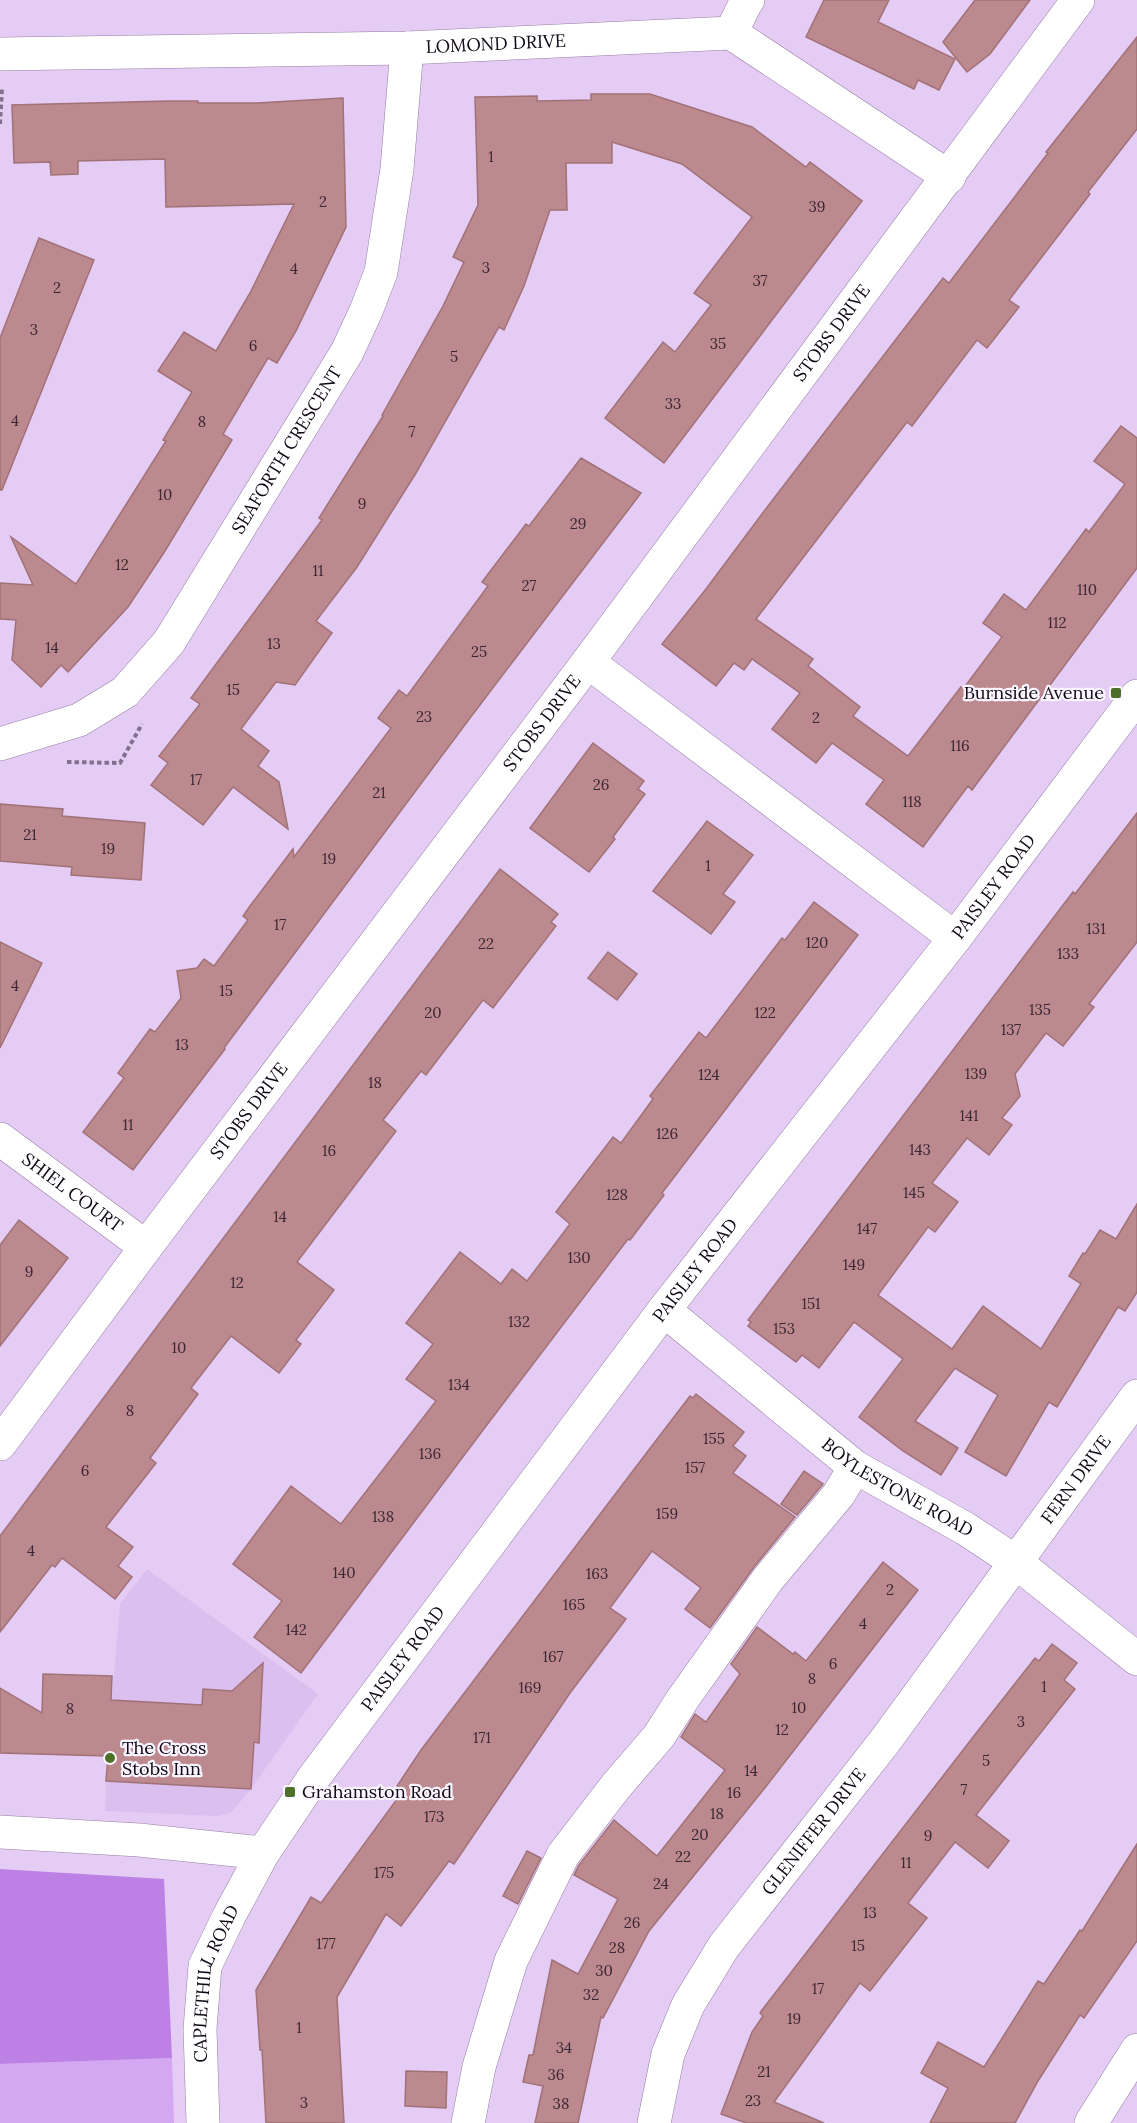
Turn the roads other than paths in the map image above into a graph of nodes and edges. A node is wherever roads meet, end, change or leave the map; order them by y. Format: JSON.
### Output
{"nodes":[{"id":1,"x":748,"y":0,"type":"edge"},
{"id":2,"x":1078,"y":0,"type":"edge"},
{"id":3,"x":731,"y":33,"type":"junction"},
{"id":4,"x":407,"y":48,"type":"junction"},
{"id":5,"x":0,"y":54,"type":"edge"},
{"id":6,"x":949,"y":177,"type":"junction"},
{"id":7,"x":588,"y":662,"type":"junction"},
{"id":8,"x":1137,"y":696,"type":"edge"},
{"id":9,"x":0,"y":744,"type":"edge"},
{"id":10,"x":955,"y":938,"type":"junction"},
{"id":11,"x":0,"y":1139,"type":"edge"},
{"id":12,"x":146,"y":1247,"type":"junction"},
{"id":13,"x":664,"y":1310,"type":"junction"},
{"id":14,"x":1137,"y":1396,"type":"edge"},
{"id":15,"x":0,"y":1444,"type":"edge"},
{"id":16,"x":855,"y":1467,"type":"junction"},
{"id":17,"x":1016,"y":1562,"type":"junction"},
{"id":18,"x":1137,"y":1659,"type":"edge"},
{"id":19,"x":0,"y":1832,"type":"edge"},
{"id":20,"x":263,"y":1853,"type":"junction"},
{"id":21,"x":1137,"y":2050,"type":"edge"},
{"id":22,"x":204,"y":2123,"type":"edge"},
{"id":23,"x":468,"y":2123,"type":"edge"},
{"id":24,"x":654,"y":2123,"type":"edge"},
{"id":25,"x":1091,"y":2123,"type":"edge"}],
"edges":[{"from":1,"to":3,"type":"street"},
{"from":2,"to":6,"type":"street","name":"STOBS DRIVE"},
{"from":3,"to":4,"type":"street","name":"LOMOND DRIVE"},
{"from":3,"to":6,"type":"street"},
{"from":4,"to":5,"type":"street","name":"LOMOND DRIVE"},
{"from":4,"to":9,"type":"street","name":"SEAFORTH CRESCENT"},
{"from":6,"to":7,"type":"street","name":"STOBS DRIVE"},
{"from":7,"to":10,"type":"street"},
{"from":7,"to":12,"type":"street","name":"STOBS DRIVE"},
{"from":8,"to":10,"type":"street","name":"PAISLEY ROAD"},
{"from":10,"to":13,"type":"street","name":"PAISLEY ROAD"},
{"from":11,"to":12,"type":"street","name":"SHIEL COURT"},
{"from":12,"to":15,"type":"street","name":"STOBS DRIVE"},
{"from":13,"to":16,"type":"street","name":"BOYLESTONE ROAD"},
{"from":13,"to":20,"type":"street","name":"PAISLEY ROAD"},
{"from":14,"to":17,"type":"street","name":"FERN DRIVE"},
{"from":16,"to":17,"type":"street","name":"BOYLESTONE ROAD"},
{"from":16,"to":23,"type":"street"},
{"from":17,"to":18,"type":"street","name":"BOYLESTONE ROAD"},
{"from":17,"to":24,"type":"street","name":"GLENIFFER DRIVE"},
{"from":19,"to":20,"type":"street"},
{"from":20,"to":22,"type":"street","name":"CAPLETHILL ROAD"},
{"from":21,"to":25,"type":"street"}]}
